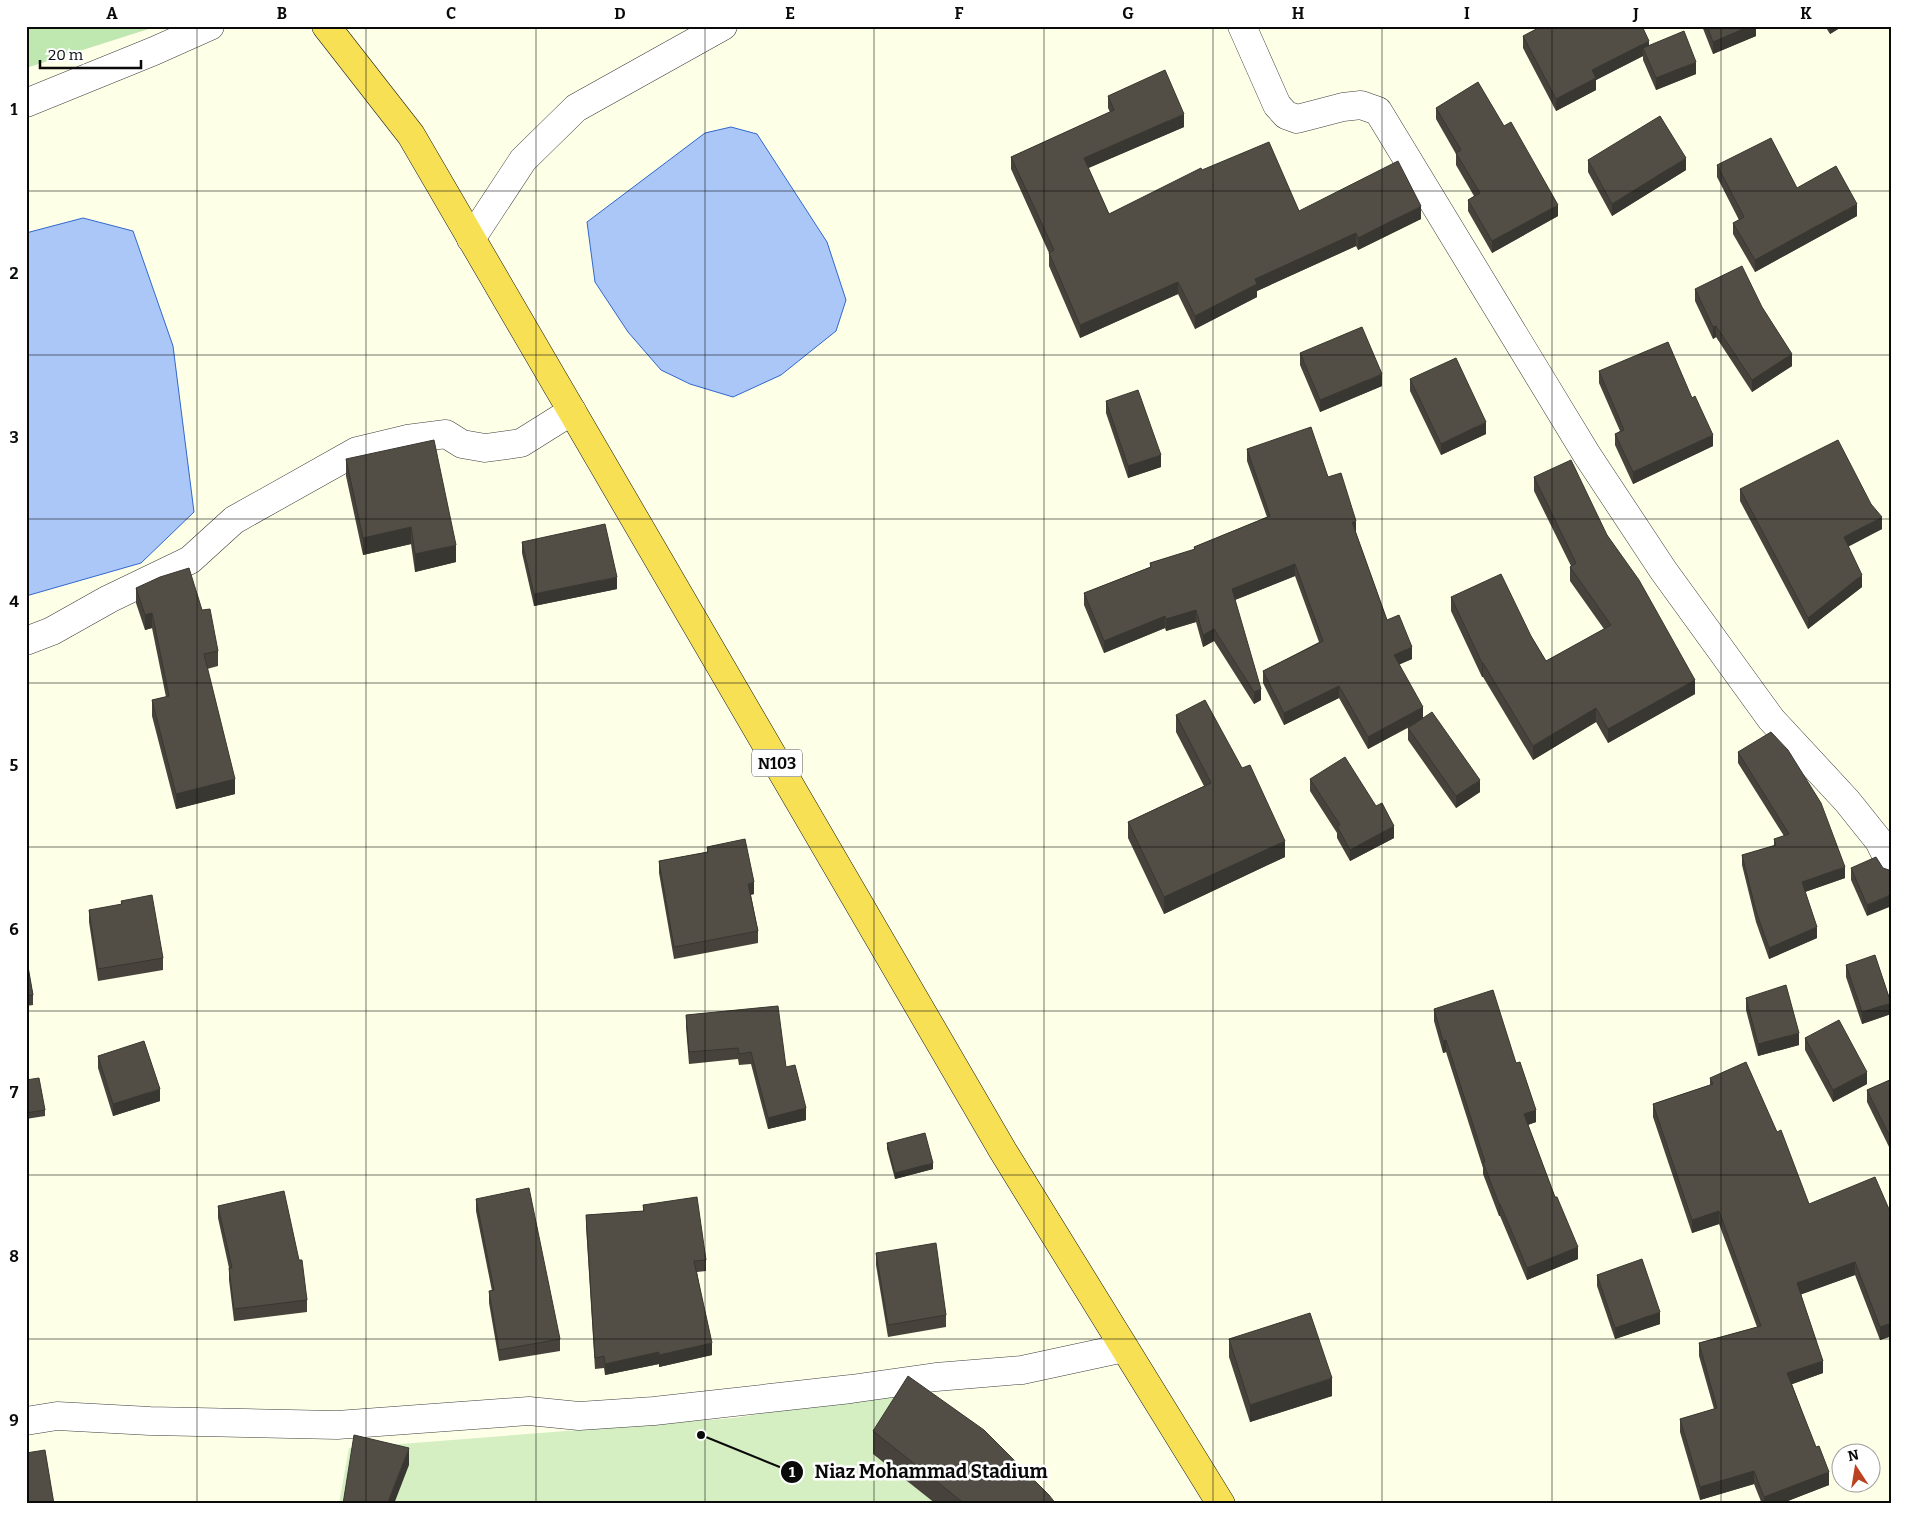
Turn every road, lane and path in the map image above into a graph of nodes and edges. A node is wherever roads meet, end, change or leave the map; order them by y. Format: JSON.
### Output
{"nodes":[{"id":1,"x":210,"y":26,"type":"edge"},
{"id":2,"x":326,"y":26,"type":"edge"},
{"id":3,"x":723,"y":26,"type":"edge"},
{"id":4,"x":1242,"y":26,"type":"edge"},
{"id":5,"x":26,"y":103,"type":"edge"},
{"id":6,"x":471,"y":239,"type":"junction"},
{"id":7,"x":572,"y":411,"type":"junction"},
{"id":8,"x":26,"y":642,"type":"edge"},
{"id":9,"x":1892,"y":867,"type":"edge"},
{"id":10,"x":1124,"y":1348,"type":"junction"},
{"id":11,"x":26,"y":1421,"type":"edge"},
{"id":12,"x":1221,"y":1504,"type":"edge"}],
"edges":[{"from":1,"to":5,"type":"street"},
{"from":2,"to":6,"type":"highway","number":"N103"},
{"from":3,"to":6,"type":"street"},
{"from":4,"to":9,"type":"street"},
{"from":6,"to":7,"type":"highway","number":"N103"},
{"from":7,"to":8,"type":"street"},
{"from":7,"to":10,"type":"highway","number":"N103"},
{"from":10,"to":11,"type":"street"},
{"from":10,"to":12,"type":"highway","number":"N103"}]}
